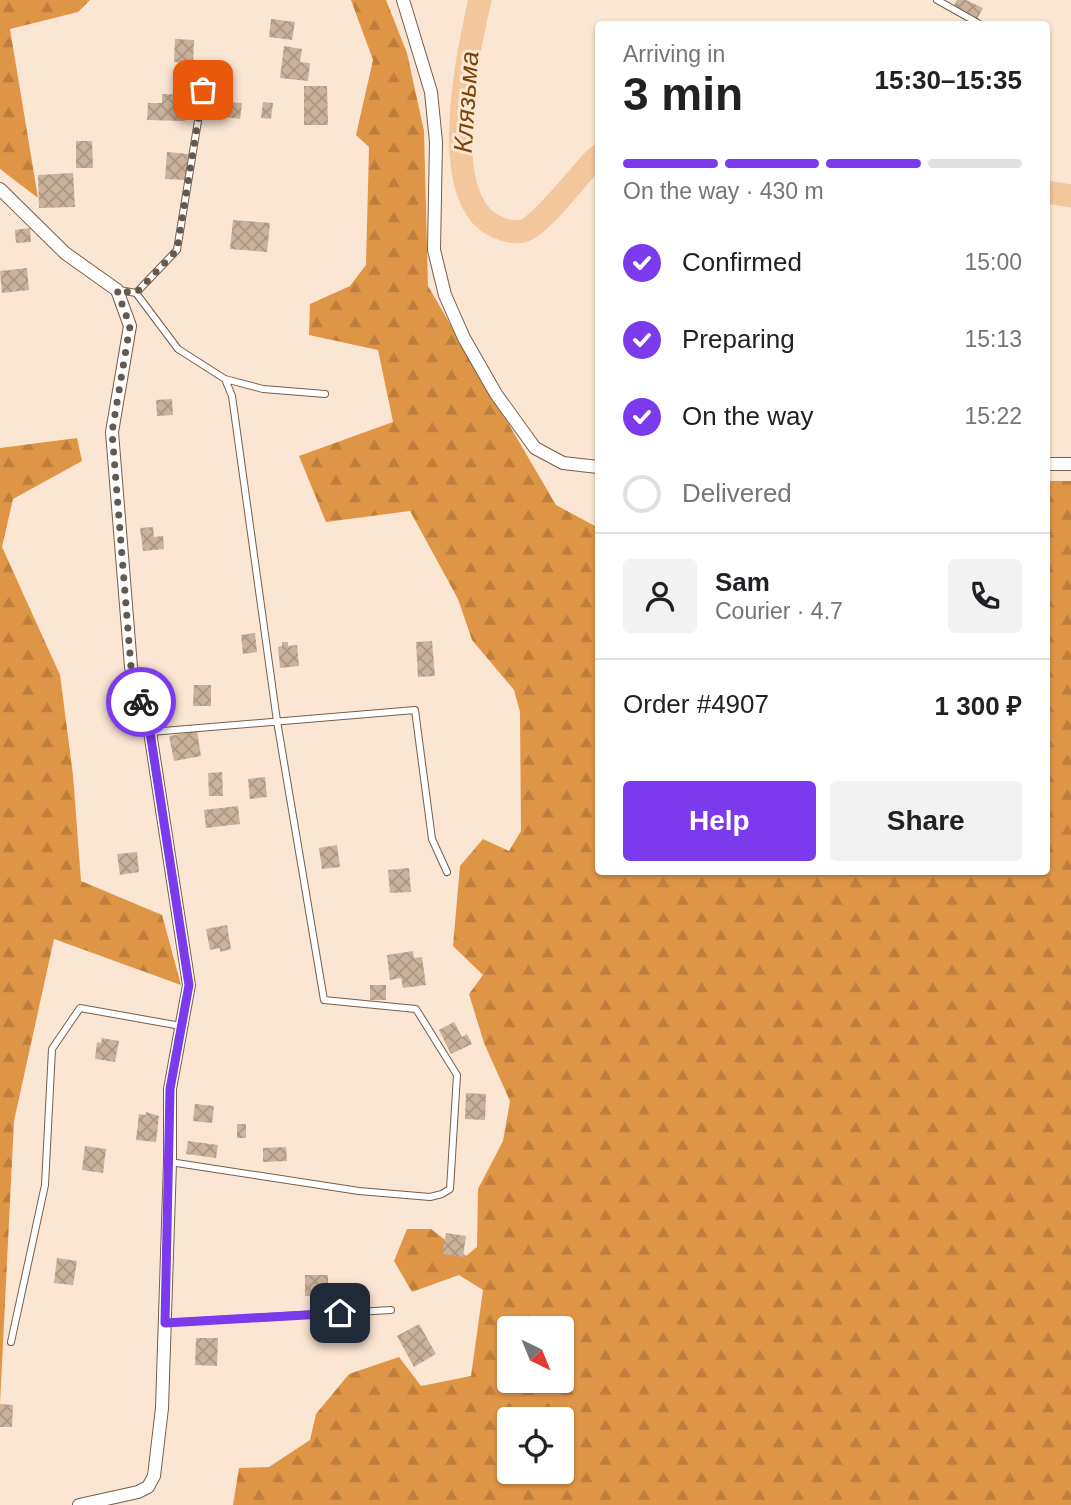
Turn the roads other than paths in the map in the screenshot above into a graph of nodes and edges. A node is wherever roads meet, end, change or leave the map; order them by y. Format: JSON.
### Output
{"nodes":[{"id":1,"x":403,"y":0,"type":"edge"},
{"id":2,"x":937,"y":0,"type":"edge"},
{"id":3,"x":974,"y":21,"type":"edge"},
{"id":4,"x":203,"y":90,"type":"dead end"},
{"id":5,"x":0,"y":189,"type":"edge"},
{"id":6,"x":117,"y":290,"type":"junction"},
{"id":7,"x":136,"y":293,"type":"junction"},
{"id":8,"x":225,"y":379,"type":"junction"},
{"id":9,"x":325,"y":394,"type":"dead end"},
{"id":10,"x":1050,"y":464,"type":"edge"},
{"id":11,"x":1071,"y":464,"type":"edge"},
{"id":12,"x":595,"y":467,"type":"edge"},
{"id":13,"x":278,"y":721,"type":"junction"},
{"id":14,"x":150,"y":732,"type":"junction"},
{"id":15,"x":447,"y":872,"type":"dead end"},
{"id":16,"x":181,"y":1026,"type":"junction"},
{"id":17,"x":170,"y":1162,"type":"junction"},
{"id":18,"x":391,"y":1311,"type":"dead end"},
{"id":19,"x":165,"y":1323,"type":"junction"},
{"id":20,"x":11,"y":1342,"type":"dead end"},
{"id":21,"x":79,"y":1505,"type":"edge"}],
"edges":[{"from":1,"to":12,"type":"street"},
{"from":2,"to":3,"type":"lane"},
{"from":4,"to":7,"type":"lane"},
{"from":5,"to":6,"type":"street"},
{"from":6,"to":7,"type":"lane"},
{"from":6,"to":14,"type":"street"},
{"from":7,"to":8,"type":"lane"},
{"from":8,"to":9,"type":"lane"},
{"from":8,"to":13,"type":"lane"},
{"from":10,"to":11,"type":"street"},
{"from":13,"to":14,"type":"lane"},
{"from":13,"to":15,"type":"lane"},
{"from":13,"to":17,"type":"lane"},
{"from":14,"to":16,"type":"street"},
{"from":16,"to":17,"type":"street"},
{"from":16,"to":20,"type":"lane"},
{"from":17,"to":19,"type":"street"},
{"from":18,"to":19,"type":"lane"},
{"from":19,"to":21,"type":"street"}]}
